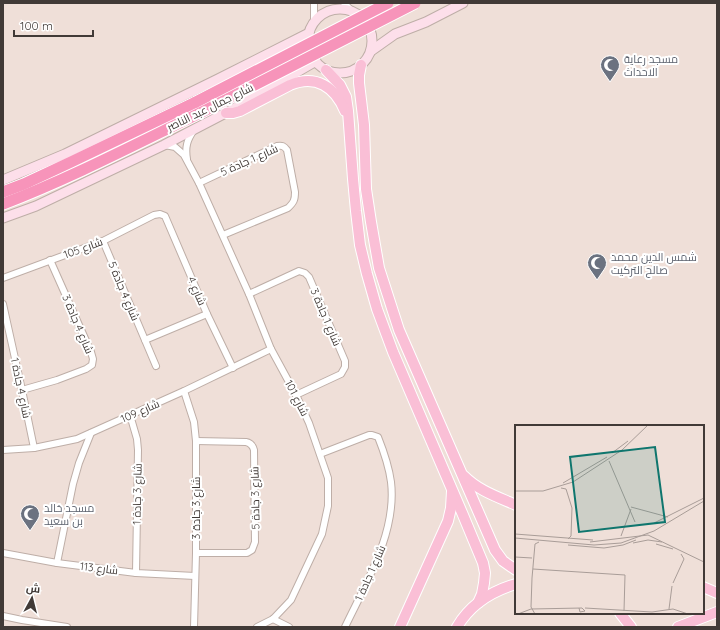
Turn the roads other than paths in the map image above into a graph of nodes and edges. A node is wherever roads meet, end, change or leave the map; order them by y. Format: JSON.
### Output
{"nodes":[{"id":1,"x":314,"y":3,"type":"edge"},
{"id":2,"x":344,"y":3,"type":"edge"},
{"id":3,"x":377,"y":3,"type":"edge"},
{"id":4,"x":388,"y":3,"type":"edge"},
{"id":5,"x":415,"y":3,"type":"edge"},
{"id":6,"x":463,"y":3,"type":"edge"},
{"id":7,"x":354,"y":12,"type":"junction"},
{"id":8,"x":314,"y":23,"type":"junction"},
{"id":9,"x":309,"y":33,"type":"junction"},
{"id":10,"x":371,"y":51,"type":"junction"},
{"id":11,"x":316,"y":61,"type":"junction"},
{"id":12,"x":361,"y":65,"type":"junction"},
{"id":13,"x":326,"y":70,"type":"junction"},
{"id":14,"x":226,"y":113,"type":"junction"},
{"id":15,"x":349,"y":125,"type":"junction"},
{"id":16,"x":195,"y":129,"type":"junction"},
{"id":17,"x":164,"y":145,"type":"junction"},
{"id":18,"x":188,"y":162,"type":"junction"},
{"id":19,"x":3,"y":180,"type":"edge"},
{"id":20,"x":199,"y":183,"type":"junction"},
{"id":21,"x":3,"y":192,"type":"edge"},
{"id":22,"x":3,"y":204,"type":"edge"},
{"id":23,"x":160,"y":214,"type":"joint"},
{"id":24,"x":3,"y":218,"type":"edge"},
{"id":25,"x":223,"y":235,"type":"junction"},
{"id":26,"x":103,"y":241,"type":"junction"},
{"id":27,"x":50,"y":260,"type":"junction"},
{"id":28,"x":3,"y":278,"type":"edge"},
{"id":29,"x":249,"y":294,"type":"junction"},
{"id":30,"x":3,"y":304,"type":"edge"},
{"id":31,"x":208,"y":314,"type":"junction"},
{"id":32,"x":146,"y":340,"type":"junction"},
{"id":33,"x":271,"y":350,"type":"junction"},
{"id":34,"x":156,"y":366,"type":"dead end"},
{"id":35,"x":233,"y":368,"type":"junction"},
{"id":36,"x":22,"y":390,"type":"junction"},
{"id":37,"x":184,"y":391,"type":"junction"},
{"id":38,"x":296,"y":395,"type":"junction"},
{"id":39,"x":130,"y":415,"type":"junction"},
{"id":40,"x":91,"y":433,"type":"junction"},
{"id":41,"x":196,"y":441,"type":"junction"},
{"id":42,"x":34,"y":448,"type":"junction"},
{"id":43,"x":3,"y":450,"type":"edge"},
{"id":44,"x":320,"y":454,"type":"junction"},
{"id":45,"x":462,"y":474,"type":"junction"},
{"id":46,"x":452,"y":489,"type":"junction"},
{"id":47,"x":515,"y":505,"type":"edge"},
{"id":48,"x":478,"y":509,"type":"junction"},
{"id":49,"x":463,"y":515,"type":"junction"},
{"id":50,"x":196,"y":553,"type":"junction"},
{"id":51,"x":3,"y":554,"type":"edge"},
{"id":52,"x":57,"y":563,"type":"junction"},
{"id":53,"x":515,"y":569,"type":"edge"},
{"id":54,"x":136,"y":573,"type":"junction"},
{"id":55,"x":195,"y":576,"type":"junction"},
{"id":56,"x":515,"y":584,"type":"edge"},
{"id":57,"x":704,"y":587,"type":"edge"},
{"id":58,"x":717,"y":593,"type":"edge"},
{"id":59,"x":478,"y":603,"type":"junction"},
{"id":60,"x":717,"y":612,"type":"edge"},
{"id":61,"x":621,"y":614,"type":"edge"},
{"id":62,"x":3,"y":616,"type":"edge"},
{"id":63,"x":273,"y":619,"type":"junction"},
{"id":64,"x":66,"y":627,"type":"edge"},
{"id":65,"x":194,"y":627,"type":"edge"},
{"id":66,"x":257,"y":627,"type":"edge"},
{"id":67,"x":289,"y":627,"type":"edge"},
{"id":68,"x":345,"y":627,"type":"edge"},
{"id":69,"x":400,"y":627,"type":"edge"},
{"id":70,"x":456,"y":627,"type":"edge"},
{"id":71,"x":631,"y":627,"type":"edge"},
{"id":72,"x":678,"y":627,"type":"edge"}],
"edges":[{"from":1,"to":8,"type":"street"},
{"from":2,"to":7,"type":"street"},
{"from":3,"to":7,"type":"main road"},
{"from":4,"to":21,"type":"highway","name":"شارع جمال عبد الناصر","bridge":true},
{"from":5,"to":22,"type":"highway","name":"شارع جمال عبد الناصر","bridge":true},
{"from":6,"to":10,"type":"main road"},
{"from":7,"to":8,"type":"main road"},
{"from":7,"to":10,"type":"main road"},
{"from":8,"to":9,"type":"main road"},
{"from":9,"to":11,"type":"main road"},
{"from":9,"to":19,"type":"main road"},
{"from":10,"to":12,"type":"main road"},
{"from":11,"to":13,"type":"main road"},
{"from":11,"to":14,"type":"main road"},
{"from":12,"to":13,"type":"main road"},
{"from":12,"to":45,"type":"main road"},
{"from":13,"to":15,"type":"main road"},
{"from":14,"to":15,"type":"main road"},
{"from":14,"to":16,"type":"main road"},
{"from":15,"to":46,"type":"main road"},
{"from":16,"to":17,"type":"main road"},
{"from":16,"to":18,"type":"street","name":"شارع 101"},
{"from":17,"to":18,"type":"street","name":"شارع 101"},
{"from":17,"to":24,"type":"main road"},
{"from":18,"to":20,"type":"street","name":"شارع 101"},
{"from":20,"to":25,"type":"street","name":"شارع 101"},
{"from":20,"to":25,"type":"street","name":"شارع 1 جادة 5"},
{"from":23,"to":26,"type":"street","name":"شارع 105"},
{"from":23,"to":31,"type":"street","name":"شارع 4"},
{"from":25,"to":29,"type":"street","name":"شارع 101"},
{"from":26,"to":27,"type":"street","name":"شارع 105"},
{"from":26,"to":32,"type":"street","name":"شارع 4 جادة 5"},
{"from":27,"to":28,"type":"street","name":"شارع 105"},
{"from":27,"to":36,"type":"street","name":"شارع 4 جادة 3"},
{"from":29,"to":33,"type":"street","name":"شارع 101"},
{"from":29,"to":38,"type":"street","name":"شارع 1 جادة 3"},
{"from":30,"to":36,"type":"street","name":"شارع 4 جادة 1"},
{"from":31,"to":32,"type":"street"},
{"from":31,"to":35,"type":"street","name":"شارع 4"},
{"from":32,"to":34,"type":"street","name":"شارع 4 جادة 5"},
{"from":33,"to":35,"type":"street","name":"شارع 109"},
{"from":33,"to":38,"type":"street","name":"شارع 101"},
{"from":35,"to":37,"type":"street","name":"شارع 109"},
{"from":36,"to":42,"type":"street","name":"شارع 4 جادة 1"},
{"from":37,"to":39,"type":"street","name":"شارع 109"},
{"from":37,"to":41,"type":"street","name":"شارع 3 جادة 3"},
{"from":38,"to":44,"type":"street","name":"شارع 101"},
{"from":39,"to":40,"type":"street","name":"شارع 109"},
{"from":39,"to":54,"type":"street","name":"شارع 3 جادة 1"},
{"from":40,"to":42,"type":"street","name":"شارع 109"},
{"from":40,"to":52,"type":"street"},
{"from":41,"to":50,"type":"street","name":"شارع 3 جادة 3"},
{"from":41,"to":50,"type":"street","name":"شارع 3 جادة 5"},
{"from":42,"to":43,"type":"street","name":"شارع 109"},
{"from":44,"to":63,"type":"street","name":"شارع 101"},
{"from":44,"to":68,"type":"street","name":"شارع 1 جادة 1"},
{"from":45,"to":47,"type":"main road"},
{"from":45,"to":48,"type":"main road"},
{"from":46,"to":49,"type":"main road"},
{"from":46,"to":69,"type":"main road"},
{"from":48,"to":49,"type":"main road"},
{"from":48,"to":53,"type":"main road"},
{"from":49,"to":59,"type":"main road"},
{"from":50,"to":55,"type":"street","name":"شارع 3 جادة 3"},
{"from":51,"to":52,"type":"street","name":"شارع 113"},
{"from":52,"to":54,"type":"street","name":"شارع 113"},
{"from":54,"to":55,"type":"street","name":"شارع 113"},
{"from":55,"to":65,"type":"street","name":"شارع 3 جادة 3"},
{"from":56,"to":59,"type":"main road"},
{"from":57,"to":58,"type":"main road"},
{"from":59,"to":70,"type":"main road"},
{"from":60,"to":72,"type":"main road"},
{"from":61,"to":71,"type":"main road"},
{"from":62,"to":64,"type":"street"},
{"from":63,"to":66,"type":"street","name":"شارع 101"},
{"from":63,"to":67,"type":"street"}]}
